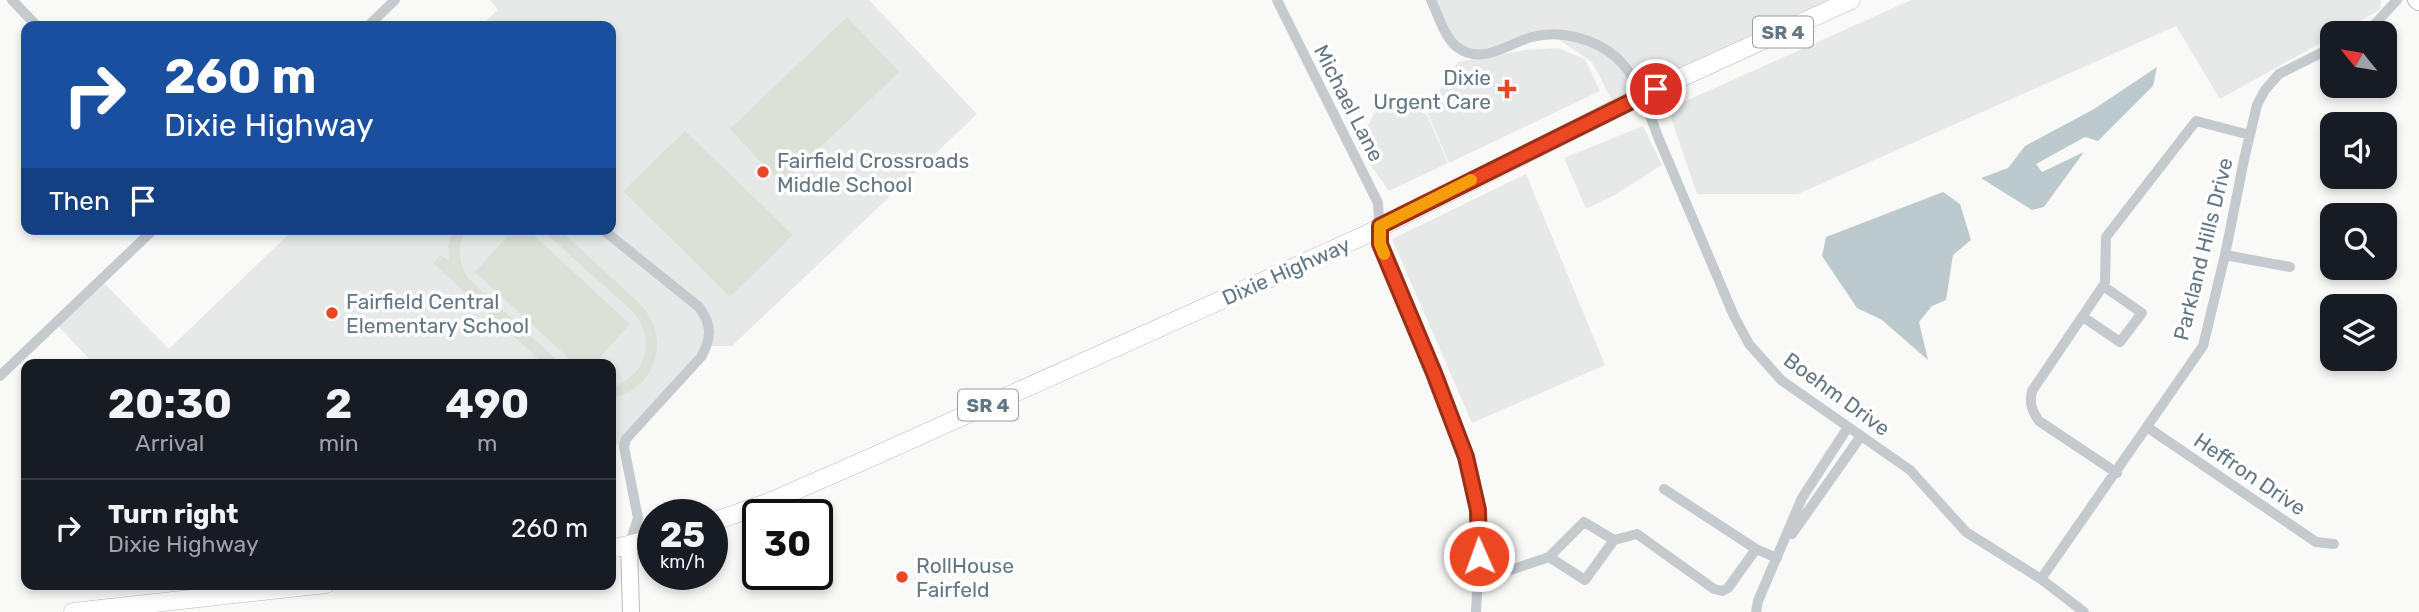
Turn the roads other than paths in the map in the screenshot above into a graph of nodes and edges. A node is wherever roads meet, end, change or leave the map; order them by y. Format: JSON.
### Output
{"nodes":[{"id":1,"x":12,"y":0,"type":"edge"},
{"id":2,"x":395,"y":0,"type":"edge"},
{"id":3,"x":1277,"y":0,"type":"edge"},
{"id":4,"x":1431,"y":0,"type":"edge"},
{"id":5,"x":1851,"y":0,"type":"edge"},
{"id":6,"x":2396,"y":0,"type":"edge"},
{"id":7,"x":32,"y":21,"type":"edge"},
{"id":8,"x":373,"y":21,"type":"edge"},
{"id":9,"x":2378,"y":21,"type":"edge"},
{"id":10,"x":2320,"y":54,"type":"edge"},
{"id":11,"x":1641,"y":96,"type":"junction"},
{"id":12,"x":2250,"y":135,"type":"junction"},
{"id":13,"x":1380,"y":226,"type":"junction"},
{"id":14,"x":148,"y":235,"type":"edge"},
{"id":15,"x":609,"y":235,"type":"edge"},
{"id":16,"x":2225,"y":255,"type":"junction"},
{"id":17,"x":2290,"y":267,"type":"dead end"},
{"id":18,"x":2103,"y":286,"type":"junction"},
{"id":19,"x":2083,"y":317,"type":"junction"},
{"id":20,"x":0,"y":376,"type":"edge"},
{"id":21,"x":1848,"y":427,"type":"junction"},
{"id":22,"x":2147,"y":427,"type":"junction"},
{"id":23,"x":1861,"y":436,"type":"junction"},
{"id":24,"x":2117,"y":473,"type":"junction"},
{"id":25,"x":1664,"y":489,"type":"dead end"},
{"id":26,"x":728,"y":516,"type":"edge"},
{"id":27,"x":1614,"y":540,"type":"junction"},
{"id":28,"x":637,"y":544,"type":"edge"},
{"id":29,"x":2334,"y":544,"type":"dead end"},
{"id":30,"x":629,"y":546,"type":"junction"},
{"id":31,"x":616,"y":548,"type":"edge"},
{"id":32,"x":1756,"y":550,"type":"junction"},
{"id":33,"x":1779,"y":553,"type":"junction"},
{"id":34,"x":1549,"y":557,"type":"junction"},
{"id":35,"x":1478,"y":577,"type":"junction"},
{"id":36,"x":2041,"y":579,"type":"junction"},
{"id":37,"x":272,"y":590,"type":"edge"},
{"id":38,"x":73,"y":612,"type":"edge"},
{"id":39,"x":631,"y":612,"type":"edge"},
{"id":40,"x":1476,"y":612,"type":"edge"},
{"id":41,"x":1756,"y":612,"type":"edge"},
{"id":42,"x":2084,"y":612,"type":"edge"}],
"edges":[{"from":1,"to":7,"type":"street"},
{"from":2,"to":8,"type":"street"},
{"from":3,"to":13,"type":"street","name":"Michael Lane"},
{"from":4,"to":11,"type":"street","name":"Boehm Drive"},
{"from":5,"to":11,"type":"main road","name":"Dixie Highway","number":"SR 4"},
{"from":6,"to":9,"type":"street"},
{"from":10,"to":12,"type":"street","name":"Parkland Hills Drive"},
{"from":11,"to":13,"type":"main road","name":"Dixie Highway","number":"SR 4"},
{"from":11,"to":21,"type":"street","name":"Boehm Drive"},
{"from":12,"to":16,"type":"street","name":"Parkland Hills Drive"},
{"from":12,"to":18,"type":"street"},
{"from":13,"to":26,"type":"main road","name":"Dixie Highway","number":"SR 4"},
{"from":13,"to":35,"type":"street","name":"Michael Lane"},
{"from":14,"to":20,"type":"street"},
{"from":15,"to":30,"type":"street"},
{"from":16,"to":17,"type":"street"},
{"from":16,"to":22,"type":"street","name":"Parkland Hills Drive"},
{"from":18,"to":19,"type":"street"},
{"from":18,"to":19,"type":"street"},
{"from":19,"to":24,"type":"street"},
{"from":21,"to":23,"type":"street","name":"Boehm Drive"},
{"from":21,"to":33,"type":"street"},
{"from":22,"to":24,"type":"street","name":"Parkland Hills Drive"},
{"from":22,"to":29,"type":"street","name":"Heffron Drive"},
{"from":23,"to":33,"type":"street"},
{"from":23,"to":36,"type":"street","name":"Boehm Drive"},
{"from":24,"to":36,"type":"street","name":"Parkland Hills Drive"},
{"from":25,"to":32,"type":"street"},
{"from":27,"to":32,"type":"street"},
{"from":27,"to":34,"type":"street"},
{"from":27,"to":34,"type":"street"},
{"from":28,"to":30,"type":"main road"},
{"from":30,"to":31,"type":"main road"},
{"from":30,"to":39,"type":"street"},
{"from":32,"to":33,"type":"street"},
{"from":33,"to":41,"type":"street"},
{"from":34,"to":35,"type":"street"},
{"from":35,"to":40,"type":"street","name":"Michael Lane"},
{"from":36,"to":42,"type":"street","name":"Boehm Drive"},
{"from":37,"to":38,"type":"main road"}]}
